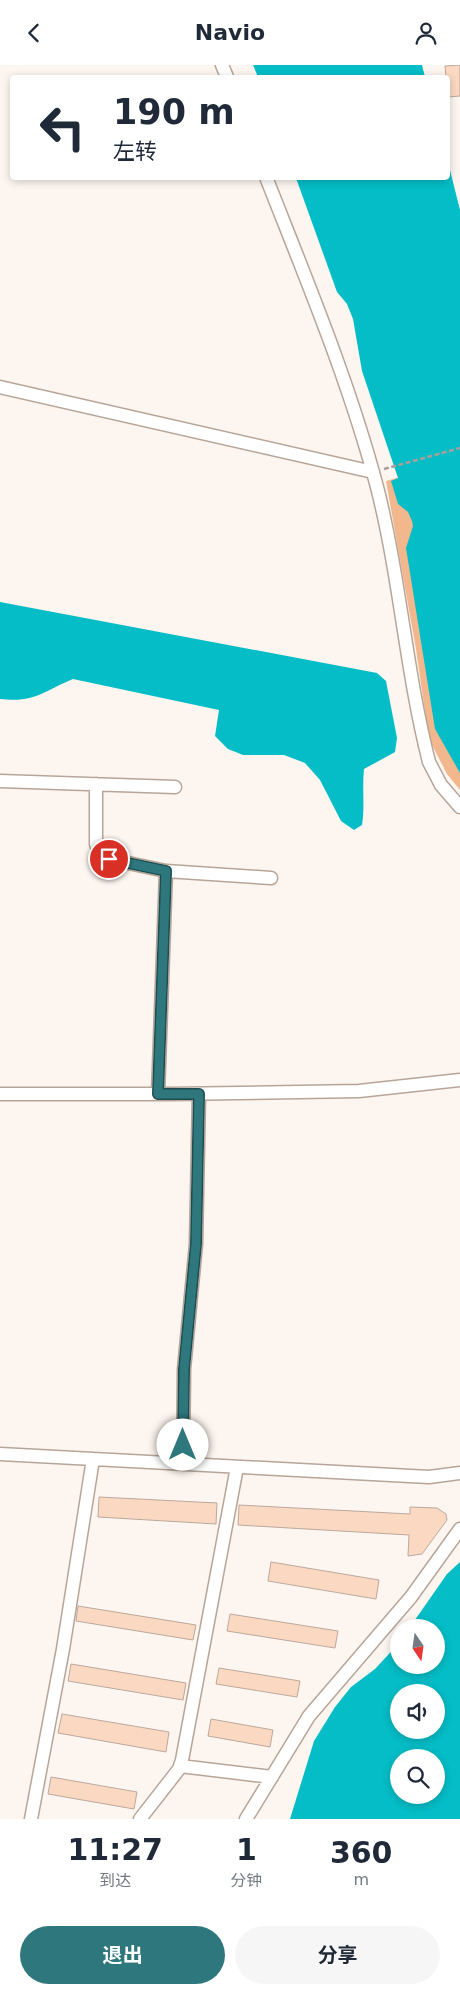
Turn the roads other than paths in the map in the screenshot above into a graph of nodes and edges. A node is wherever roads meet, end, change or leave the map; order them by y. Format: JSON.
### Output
{"nodes":[{"id":1,"x":267,"y":180,"type":"edge"},
{"id":2,"x":0,"y":387,"type":"edge"},
{"id":3,"x":373,"y":472,"type":"junction"},
{"id":4,"x":0,"y":781,"type":"edge"},
{"id":5,"x":96,"y":784,"type":"junction"},
{"id":6,"x":175,"y":787,"type":"dead end"},
{"id":7,"x":460,"y":807,"type":"edge"},
{"id":8,"x":166,"y":871,"type":"junction"},
{"id":9,"x":271,"y":878,"type":"dead end"},
{"id":10,"x":460,"y":1080,"type":"edge"},
{"id":11,"x":0,"y":1094,"type":"edge"},
{"id":12,"x":158,"y":1094,"type":"junction"},
{"id":13,"x":199,"y":1094,"type":"junction"},
{"id":14,"x":0,"y":1454,"type":"edge"},
{"id":15,"x":93,"y":1459,"type":"junction"},
{"id":16,"x":183,"y":1464,"type":"junction"},
{"id":17,"x":237,"y":1467,"type":"junction"},
{"id":18,"x":460,"y":1473,"type":"edge"},
{"id":19,"x":460,"y":1529,"type":"edge"},
{"id":20,"x":180,"y":1766,"type":"junction"},
{"id":21,"x":272,"y":1777,"type":"junction"},
{"id":22,"x":30,"y":1819,"type":"edge"},
{"id":23,"x":140,"y":1819,"type":"edge"},
{"id":24,"x":246,"y":1819,"type":"edge"}],
"edges":[{"from":1,"to":3,"type":"street"},
{"from":2,"to":3,"type":"street"},
{"from":3,"to":7,"type":"street"},
{"from":4,"to":5,"type":"street"},
{"from":5,"to":6,"type":"street"},
{"from":5,"to":8,"type":"street"},
{"from":8,"to":9,"type":"street"},
{"from":8,"to":12,"type":"street"},
{"from":10,"to":13,"type":"street"},
{"from":11,"to":12,"type":"street"},
{"from":12,"to":13,"type":"street"},
{"from":13,"to":16,"type":"street"},
{"from":14,"to":15,"type":"street"},
{"from":15,"to":16,"type":"street"},
{"from":15,"to":22,"type":"street"},
{"from":16,"to":17,"type":"street"},
{"from":17,"to":18,"type":"street"},
{"from":17,"to":20,"type":"street"},
{"from":19,"to":21,"type":"street"},
{"from":20,"to":21,"type":"street"},
{"from":20,"to":23,"type":"street"},
{"from":21,"to":24,"type":"street"}]}
